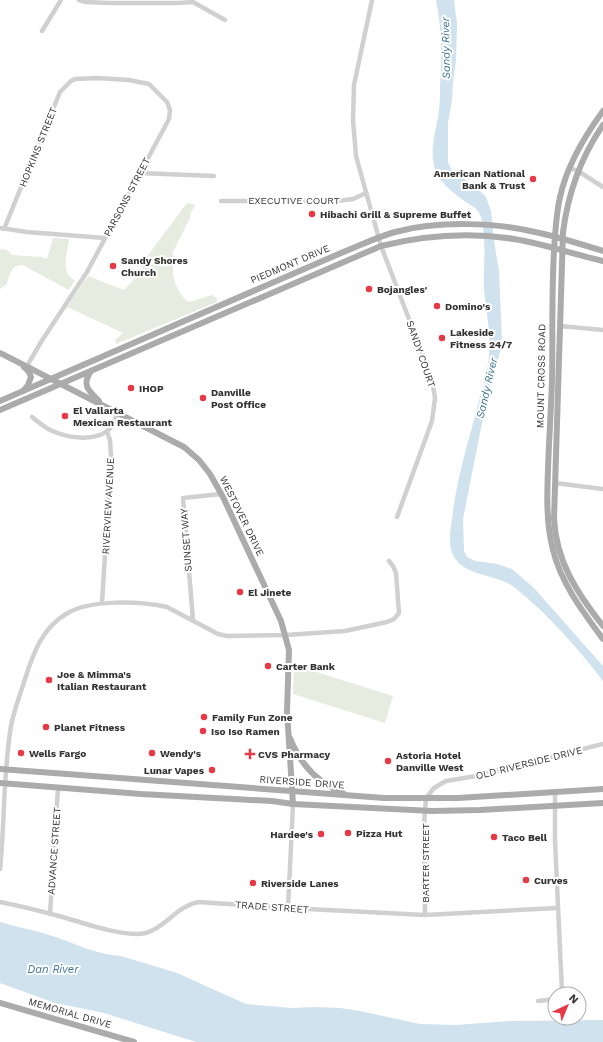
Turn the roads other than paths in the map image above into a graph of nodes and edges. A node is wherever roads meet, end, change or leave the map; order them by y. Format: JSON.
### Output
{"nodes":[{"id":1,"x":61,"y":0,"type":"edge"},
{"id":2,"x":79,"y":0,"type":"edge"},
{"id":3,"x":372,"y":0,"type":"edge"},
{"id":4,"x":194,"y":1,"type":"edge"},
{"id":5,"x":225,"y":20,"type":"dead end"},
{"id":6,"x":42,"y":31,"type":"dead end"},
{"id":7,"x":84,"y":79,"type":"joint"},
{"id":8,"x":603,"y":111,"type":"edge"},
{"id":9,"x":603,"y":125,"type":"edge"},
{"id":10,"x":570,"y":168,"type":"junction"},
{"id":11,"x":578,"y":172,"type":"junction"},
{"id":12,"x":139,"y":173,"type":"junction"},
{"id":13,"x":214,"y":176,"type":"dead end"},
{"id":14,"x":603,"y":186,"type":"edge"},
{"id":15,"x":366,"y":193,"type":"junction"},
{"id":16,"x":221,"y":201,"type":"dead end"},
{"id":17,"x":2,"y":228,"type":"edge"},
{"id":18,"x":555,"y":237,"type":"junction"},
{"id":19,"x":105,"y":238,"type":"junction"},
{"id":20,"x":379,"y":238,"type":"junction"},
{"id":21,"x":563,"y":240,"type":"junction"},
{"id":22,"x":381,"y":246,"type":"junction"},
{"id":23,"x":554,"y":248,"type":"junction"},
{"id":24,"x":562,"y":250,"type":"junction"},
{"id":25,"x":603,"y":251,"type":"edge"},
{"id":26,"x":603,"y":261,"type":"edge"},
{"id":27,"x":560,"y":326,"type":"junction"},
{"id":28,"x":603,"y":330,"type":"edge"},
{"id":29,"x":0,"y":353,"type":"edge"},
{"id":30,"x":18,"y":362,"type":"junction"},
{"id":31,"x":27,"y":366,"type":"junction"},
{"id":32,"x":91,"y":371,"type":"junction"},
{"id":33,"x":51,"y":379,"type":"junction"},
{"id":34,"x":61,"y":384,"type":"junction"},
{"id":35,"x":23,"y":391,"type":"junction"},
{"id":36,"x":0,"y":401,"type":"edge"},
{"id":37,"x":104,"y":407,"type":"junction"},
{"id":38,"x":0,"y":410,"type":"edge"},
{"id":39,"x":117,"y":413,"type":"junction"},
{"id":40,"x":32,"y":417,"type":"dead end"},
{"id":41,"x":106,"y":432,"type":"junction"},
{"id":42,"x":555,"y":483,"type":"junction"},
{"id":43,"x":603,"y":489,"type":"edge"},
{"id":44,"x":221,"y":494,"type":"junction"},
{"id":45,"x":397,"y":517,"type":"dead end"},
{"id":46,"x":389,"y":561,"type":"dead end"},
{"id":47,"x":102,"y":603,"type":"junction"},
{"id":48,"x":193,"y":620,"type":"junction"},
{"id":49,"x":603,"y":626,"type":"edge"},
{"id":50,"x":286,"y":635,"type":"junction"},
{"id":51,"x":603,"y":639,"type":"edge"},
{"id":52,"x":289,"y":733,"type":"junction"},
{"id":53,"x":603,"y":744,"type":"edge"},
{"id":54,"x":3,"y":769,"type":"edge"},
{"id":55,"x":3,"y":783,"type":"edge"},
{"id":56,"x":58,"y":788,"type":"junction"},
{"id":57,"x":603,"y":789,"type":"edge"},
{"id":58,"x":292,"y":791,"type":"junction"},
{"id":59,"x":555,"y":792,"type":"junction"},
{"id":60,"x":351,"y":795,"type":"junction"},
{"id":61,"x":426,"y":798,"type":"junction"},
{"id":62,"x":603,"y":803,"type":"edge"},
{"id":63,"x":293,"y":804,"type":"junction"},
{"id":64,"x":555,"y":805,"type":"junction"},
{"id":65,"x":425,"y":811,"type":"junction"},
{"id":66,"x":0,"y":869,"type":"edge"},
{"id":67,"x":0,"y":902,"type":"edge"},
{"id":68,"x":288,"y":908,"type":"junction"},
{"id":69,"x":557,"y":908,"type":"junction"},
{"id":70,"x":50,"y":914,"type":"junction"},
{"id":71,"x":425,"y":915,"type":"junction"},
{"id":72,"x":562,"y":986,"type":"edge"},
{"id":73,"x":547,"y":1000,"type":"edge"},
{"id":74,"x":538,"y":1001,"type":"dead end"},
{"id":75,"x":0,"y":1003,"type":"edge"},
{"id":76,"x":134,"y":1042,"type":"edge"}],
"edges":[{"from":1,"to":6,"type":"street"},
{"from":2,"to":4,"type":"street"},
{"from":3,"to":15,"type":"street","name":"SANDY COURT"},
{"from":4,"to":5,"type":"street"},
{"from":7,"to":12,"type":"street","name":"PARSONS STREET"},
{"from":7,"to":17,"type":"street","name":"HOPKINS STREET"},
{"from":8,"to":10,"type":"main road","name":"MOUNT CROSS ROAD"},
{"from":9,"to":11,"type":"main road","name":"MOUNT CROSS ROAD"},
{"from":10,"to":11,"type":"street"},
{"from":10,"to":18,"type":"main road","name":"MOUNT CROSS ROAD"},
{"from":11,"to":14,"type":"street"},
{"from":11,"to":21,"type":"main road","name":"MOUNT CROSS ROAD"},
{"from":12,"to":13,"type":"street"},
{"from":12,"to":19,"type":"street","name":"PARSONS STREET"},
{"from":15,"to":16,"type":"street","name":"EXECUTIVE COURT"},
{"from":15,"to":20,"type":"street","name":"SANDY COURT"},
{"from":17,"to":19,"type":"street"},
{"from":18,"to":20,"type":"main road","name":"PIEDMONT DRIVE"},
{"from":18,"to":21,"type":"main road","name":"PIEDMONT DRIVE"},
{"from":18,"to":23,"type":"main road","name":"MOUNT CROSS ROAD"},
{"from":19,"to":31,"type":"street","name":"PARSONS STREET"},
{"from":20,"to":22,"type":"street","name":"SANDY COURT"},
{"from":20,"to":33,"type":"main road","name":"PIEDMONT DRIVE"},
{"from":21,"to":24,"type":"main road","name":"MOUNT CROSS ROAD"},
{"from":21,"to":25,"type":"main road","name":"PIEDMONT DRIVE"},
{"from":22,"to":23,"type":"main road","name":"PIEDMONT DRIVE"},
{"from":22,"to":32,"type":"main road","name":"PIEDMONT DRIVE"},
{"from":22,"to":45,"type":"street","name":"SANDY COURT"},
{"from":23,"to":24,"type":"main road","name":"PIEDMONT DRIVE"},
{"from":23,"to":51,"type":"main road","name":"MOUNT CROSS ROAD"},
{"from":24,"to":26,"type":"main road","name":"PIEDMONT DRIVE"},
{"from":24,"to":27,"type":"main road","name":"MOUNT CROSS ROAD"},
{"from":27,"to":28,"type":"street"},
{"from":27,"to":42,"type":"main road","name":"MOUNT CROSS ROAD"},
{"from":29,"to":30,"type":"main road","name":"WESTOVER DRIVE"},
{"from":30,"to":31,"type":"main road","name":"WESTOVER DRIVE"},
{"from":30,"to":35,"type":"main road"},
{"from":31,"to":33,"type":"main road","name":"WESTOVER DRIVE"},
{"from":32,"to":34,"type":"main road","name":"PIEDMONT DRIVE"},
{"from":32,"to":37,"type":"main road"},
{"from":33,"to":34,"type":"main road","name":"WESTOVER DRIVE"},
{"from":33,"to":35,"type":"main road","name":"PIEDMONT DRIVE"},
{"from":34,"to":37,"type":"main road","name":"WESTOVER DRIVE"},
{"from":34,"to":38,"type":"main road","name":"PIEDMONT DRIVE"},
{"from":35,"to":36,"type":"main road","name":"PIEDMONT DRIVE"},
{"from":37,"to":39,"type":"main road","name":"WESTOVER DRIVE"},
{"from":39,"to":41,"type":"street"},
{"from":39,"to":44,"type":"main road","name":"WESTOVER DRIVE"},
{"from":40,"to":41,"type":"street"},
{"from":41,"to":47,"type":"street","name":"RIVERVIEW AVENUE"},
{"from":42,"to":43,"type":"street"},
{"from":42,"to":49,"type":"main road","name":"MOUNT CROSS ROAD"},
{"from":44,"to":48,"type":"street","name":"SUNSET WAY"},
{"from":44,"to":50,"type":"main road","name":"WESTOVER DRIVE"},
{"from":46,"to":50,"type":"street"},
{"from":47,"to":48,"type":"street"},
{"from":47,"to":54,"type":"street"},
{"from":48,"to":50,"type":"street"},
{"from":50,"to":52,"type":"main road","name":"WESTOVER DRIVE"},
{"from":52,"to":58,"type":"main road","name":"WESTOVER DRIVE"},
{"from":52,"to":60,"type":"main road"},
{"from":53,"to":61,"type":"street","name":"OLD RIVERSIDE DRIVE"},
{"from":54,"to":55,"type":"street"},
{"from":54,"to":58,"type":"main road","name":"RIVERSIDE DRIVE"},
{"from":55,"to":56,"type":"main road"},
{"from":55,"to":66,"type":"street"},
{"from":56,"to":63,"type":"main road"},
{"from":56,"to":70,"type":"street","name":"ADVANCE STREET"},
{"from":57,"to":59,"type":"main road","name":"RIVERSIDE DRIVE"},
{"from":58,"to":60,"type":"main road","name":"RIVERSIDE DRIVE"},
{"from":58,"to":63,"type":"main road","name":"WESTOVER DRIVE"},
{"from":59,"to":61,"type":"main road","name":"RIVERSIDE DRIVE"},
{"from":59,"to":64,"type":"street"},
{"from":60,"to":61,"type":"main road","name":"RIVERSIDE DRIVE"},
{"from":61,"to":65,"type":"street"},
{"from":62,"to":64,"type":"main road"},
{"from":63,"to":65,"type":"main road"},
{"from":63,"to":68,"type":"street"},
{"from":64,"to":65,"type":"main road"},
{"from":64,"to":69,"type":"street"},
{"from":65,"to":71,"type":"street","name":"BARTER STREET"},
{"from":67,"to":70,"type":"street","name":"TRADE STREET"},
{"from":68,"to":70,"type":"street","name":"TRADE STREET"},
{"from":68,"to":71,"type":"street","name":"TRADE STREET"},
{"from":69,"to":71,"type":"street","name":"TRADE STREET"},
{"from":69,"to":72,"type":"street"},
{"from":73,"to":74,"type":"street"},
{"from":75,"to":76,"type":"main road","name":"MEMORIAL DRIVE"}]}
